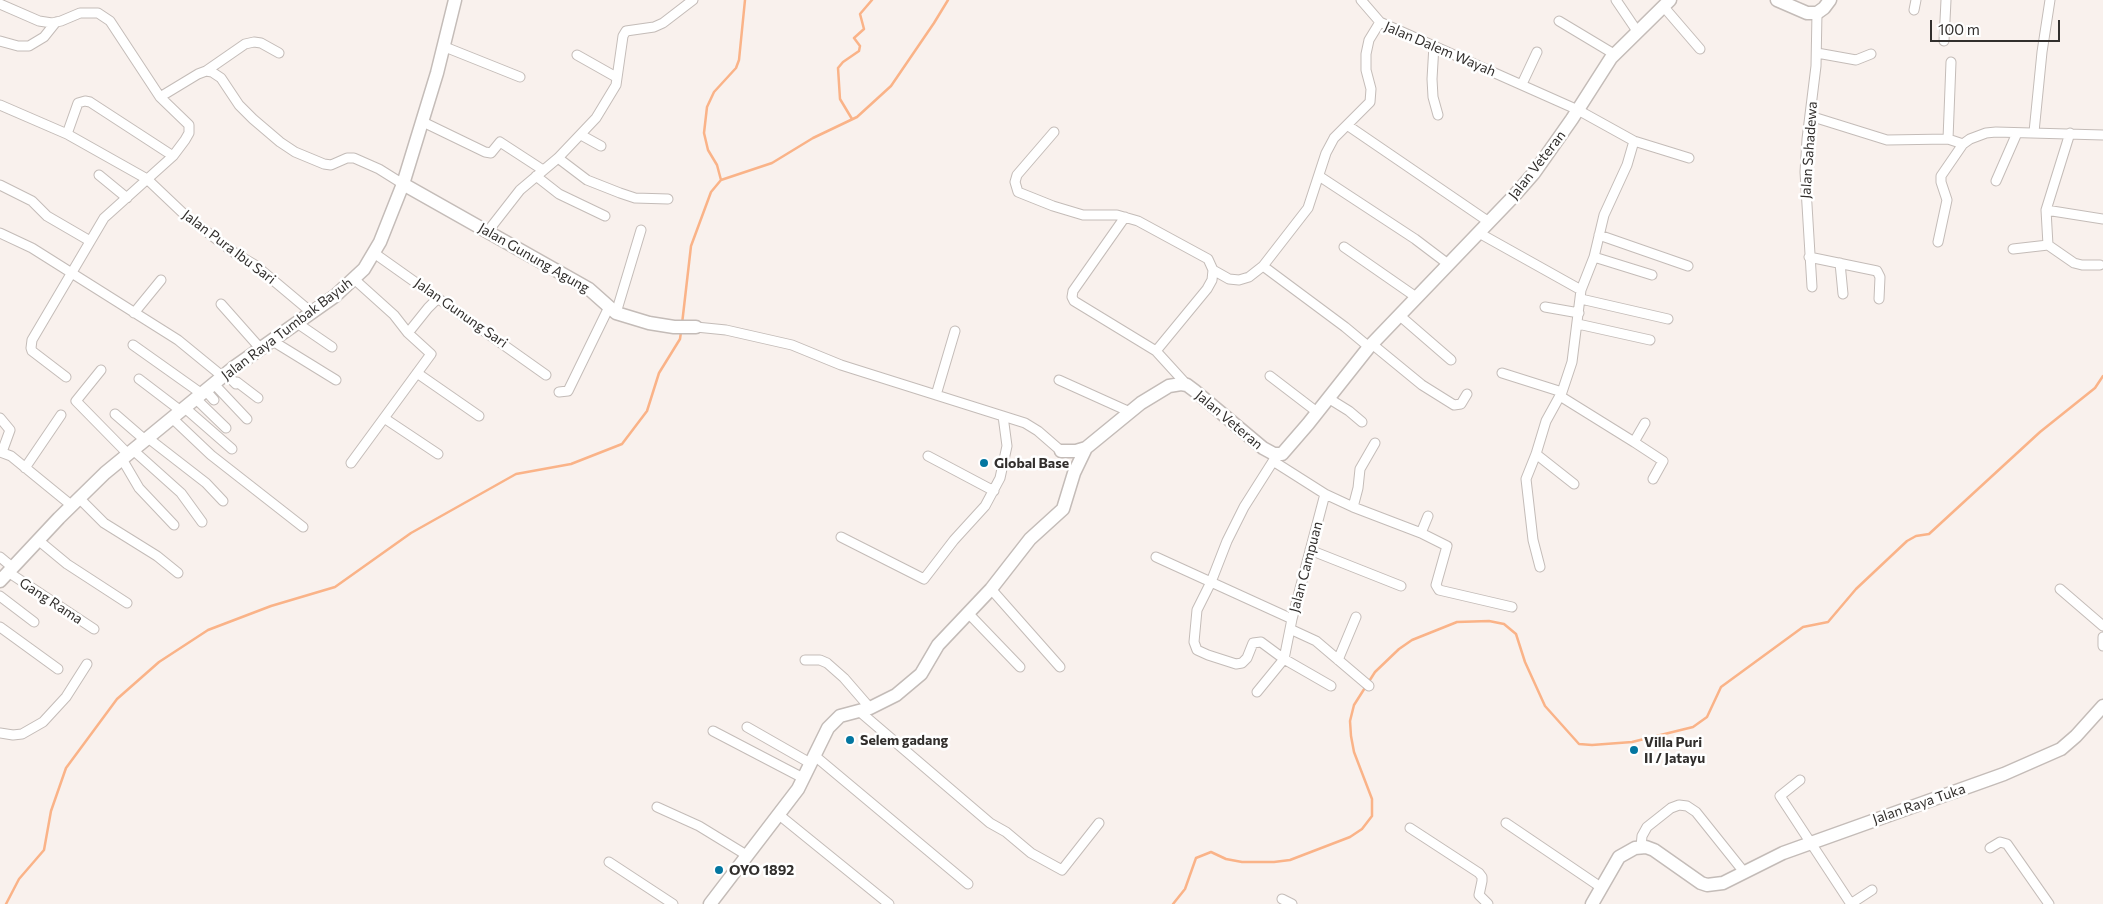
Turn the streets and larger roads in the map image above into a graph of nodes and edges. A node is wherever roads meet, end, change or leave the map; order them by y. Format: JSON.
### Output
{"nodes":[{"id":1,"x":455,"y":0,"type":"edge"},
{"id":2,"x":693,"y":0,"type":"edge"},
{"id":3,"x":1361,"y":0,"type":"edge"},
{"id":4,"x":1616,"y":0,"type":"edge"},
{"id":5,"x":1777,"y":0,"type":"edge"},
{"id":6,"x":1830,"y":0,"type":"edge"},
{"id":7,"x":1916,"y":0,"type":"edge"},
{"id":8,"x":1946,"y":0,"type":"edge"},
{"id":9,"x":2050,"y":0,"type":"edge"},
{"id":10,"x":1667,"y":3,"type":"edge"},
{"id":11,"x":0,"y":4,"type":"edge"},
{"id":12,"x":1914,"y":10,"type":"dead end"},
{"id":13,"x":1816,"y":13,"type":"junction"},
{"id":14,"x":1559,"y":21,"type":"dead end"},
{"id":15,"x":56,"y":22,"type":"junction"},
{"id":16,"x":1380,"y":22,"type":"junction"},
{"id":17,"x":1637,"y":31,"type":"junction"},
{"id":18,"x":0,"y":41,"type":"edge"},
{"id":19,"x":1944,"y":41,"type":"dead end"},
{"id":20,"x":1434,"y":45,"type":"junction"},
{"id":21,"x":445,"y":47,"type":"junction"},
{"id":22,"x":1700,"y":49,"type":"dead end"},
{"id":23,"x":1537,"y":52,"type":"dead end"},
{"id":24,"x":1817,"y":52,"type":"junction"},
{"id":25,"x":279,"y":53,"type":"dead end"},
{"id":26,"x":1614,"y":54,"type":"junction"},
{"id":27,"x":1871,"y":54,"type":"dead end"},
{"id":28,"x":577,"y":55,"type":"dead end"},
{"id":29,"x":1951,"y":62,"type":"dead end"},
{"id":30,"x":206,"y":71,"type":"junction"},
{"id":31,"x":520,"y":77,"type":"dead end"},
{"id":32,"x":616,"y":77,"type":"junction"},
{"id":33,"x":1522,"y":84,"type":"junction"},
{"id":34,"x":160,"y":97,"type":"junction"},
{"id":35,"x":0,"y":105,"type":"edge"},
{"id":36,"x":1578,"y":110,"type":"junction"},
{"id":37,"x":1438,"y":114,"type":"dead end"},
{"id":38,"x":1810,"y":116,"type":"junction"},
{"id":39,"x":424,"y":122,"type":"junction"},
{"id":40,"x":1347,"y":125,"type":"junction"},
{"id":41,"x":1054,"y":132,"type":"dead end"},
{"id":42,"x":2034,"y":132,"type":"junction"},
{"id":43,"x":2017,"y":133,"type":"junction"},
{"id":44,"x":2070,"y":133,"type":"junction"},
{"id":45,"x":67,"y":134,"type":"junction"},
{"id":46,"x":2103,"y":135,"type":"edge"},
{"id":47,"x":581,"y":136,"type":"junction"},
{"id":48,"x":1948,"y":139,"type":"junction"},
{"id":49,"x":1634,"y":141,"type":"junction"},
{"id":50,"x":1963,"y":144,"type":"junction"},
{"id":51,"x":601,"y":146,"type":"dead end"},
{"id":52,"x":173,"y":156,"type":"junction"},
{"id":53,"x":558,"y":158,"type":"junction"},
{"id":54,"x":1689,"y":158,"type":"dead end"},
{"id":55,"x":539,"y":173,"type":"junction"},
{"id":56,"x":99,"y":176,"type":"dead end"},
{"id":57,"x":1319,"y":176,"type":"junction"},
{"id":58,"x":147,"y":179,"type":"junction"},
{"id":59,"x":1996,"y":181,"type":"dead end"},
{"id":60,"x":403,"y":184,"type":"junction"},
{"id":61,"x":0,"y":185,"type":"edge"},
{"id":62,"x":127,"y":198,"type":"junction"},
{"id":63,"x":668,"y":198,"type":"dead end"},
{"id":64,"x":2046,"y":210,"type":"junction"},
{"id":65,"x":605,"y":216,"type":"dead end"},
{"id":66,"x":1125,"y":217,"type":"junction"},
{"id":67,"x":2103,"y":219,"type":"edge"},
{"id":68,"x":1490,"y":222,"type":"junction"},
{"id":69,"x":642,"y":230,"type":"dead end"},
{"id":70,"x":488,"y":231,"type":"junction"},
{"id":71,"x":0,"y":233,"type":"edge"},
{"id":72,"x":1479,"y":233,"type":"junction"},
{"id":73,"x":1599,"y":235,"type":"junction"},
{"id":74,"x":90,"y":241,"type":"junction"},
{"id":75,"x":1938,"y":242,"type":"dead end"},
{"id":76,"x":2048,"y":246,"type":"junction"},
{"id":77,"x":1344,"y":247,"type":"dead end"},
{"id":78,"x":2012,"y":249,"type":"dead end"},
{"id":79,"x":374,"y":253,"type":"junction"},
{"id":80,"x":1594,"y":257,"type":"junction"},
{"id":81,"x":1809,"y":257,"type":"junction"},
{"id":82,"x":1840,"y":262,"type":"junction"},
{"id":83,"x":1448,"y":264,"type":"junction"},
{"id":84,"x":2100,"y":265,"type":"dead end"},
{"id":85,"x":1263,"y":266,"type":"junction"},
{"id":86,"x":1688,"y":266,"type":"dead end"},
{"id":87,"x":1212,"y":270,"type":"junction"},
{"id":88,"x":71,"y":273,"type":"junction"},
{"id":89,"x":1652,"y":275,"type":"dead end"},
{"id":90,"x":354,"y":279,"type":"junction"},
{"id":91,"x":161,"y":280,"type":"dead end"},
{"id":92,"x":1812,"y":287,"type":"dead end"},
{"id":93,"x":1581,"y":294,"type":"junction"},
{"id":94,"x":1843,"y":294,"type":"dead end"},
{"id":95,"x":1416,"y":297,"type":"junction"},
{"id":96,"x":438,"y":298,"type":"junction"},
{"id":97,"x":1879,"y":299,"type":"dead end"},
{"id":98,"x":221,"y":304,"type":"dead end"},
{"id":99,"x":1545,"y":307,"type":"dead end"},
{"id":100,"x":613,"y":310,"type":"junction"},
{"id":101,"x":311,"y":312,"type":"junction"},
{"id":102,"x":134,"y":313,"type":"junction"},
{"id":103,"x":1579,"y":313,"type":"junction"},
{"id":104,"x":1398,"y":315,"type":"junction"},
{"id":105,"x":1668,"y":319,"type":"dead end"},
{"id":106,"x":297,"y":323,"type":"junction"},
{"id":107,"x":1578,"y":324,"type":"junction"},
{"id":108,"x":696,"y":327,"type":"joint"},
{"id":109,"x":955,"y":330,"type":"dead end"},
{"id":110,"x":408,"y":333,"type":"junction"},
{"id":111,"x":272,"y":340,"type":"junction"},
{"id":112,"x":1650,"y":340,"type":"dead end"},
{"id":113,"x":133,"y":345,"type":"dead end"},
{"id":114,"x":1373,"y":346,"type":"junction"},
{"id":115,"x":260,"y":348,"type":"junction"},
{"id":116,"x":332,"y":348,"type":"dead end"},
{"id":117,"x":1156,"y":351,"type":"junction"},
{"id":118,"x":1451,"y":360,"type":"dead end"},
{"id":119,"x":101,"y":370,"type":"dead end"},
{"id":120,"x":417,"y":373,"type":"junction"},
{"id":121,"x":1502,"y":373,"type":"dead end"},
{"id":122,"x":546,"y":375,"type":"dead end"},
{"id":123,"x":1270,"y":376,"type":"dead end"},
{"id":124,"x":66,"y":377,"type":"dead end"},
{"id":125,"x":139,"y":379,"type":"dead end"},
{"id":126,"x":336,"y":380,"type":"dead end"},
{"id":127,"x":1059,"y":380,"type":"dead end"},
{"id":128,"x":1187,"y":385,"type":"junction"},
{"id":129,"x":212,"y":388,"type":"junction"},
{"id":130,"x":559,"y":392,"type":"dead end"},
{"id":131,"x":1467,"y":394,"type":"dead end"},
{"id":132,"x":1561,"y":394,"type":"junction"},
{"id":133,"x":936,"y":395,"type":"junction"},
{"id":134,"x":258,"y":398,"type":"dead end"},
{"id":135,"x":1328,"y":398,"type":"junction"},
{"id":136,"x":1130,"y":412,"type":"junction"},
{"id":137,"x":1317,"y":412,"type":"junction"},
{"id":138,"x":180,"y":413,"type":"junction"},
{"id":139,"x":115,"y":414,"type":"dead end"},
{"id":140,"x":61,"y":415,"type":"dead end"},
{"id":141,"x":479,"y":416,"type":"dead end"},
{"id":142,"x":1003,"y":416,"type":"junction"},
{"id":143,"x":0,"y":418,"type":"edge"},
{"id":144,"x":384,"y":418,"type":"junction"},
{"id":145,"x":247,"y":419,"type":"dead end"},
{"id":146,"x":1362,"y":422,"type":"dead end"},
{"id":147,"x":1645,"y":424,"type":"dead end"},
{"id":148,"x":226,"y":428,"type":"dead end"},
{"id":149,"x":147,"y":439,"type":"junction"},
{"id":150,"x":1634,"y":442,"type":"junction"},
{"id":151,"x":1375,"y":443,"type":"dead end"},
{"id":152,"x":1086,"y":448,"type":"junction"},
{"id":153,"x":232,"y":449,"type":"dead end"},
{"id":154,"x":1061,"y":451,"type":"junction"},
{"id":155,"x":1,"y":452,"type":"edge"},
{"id":156,"x":128,"y":454,"type":"junction"},
{"id":157,"x":438,"y":454,"type":"dead end"},
{"id":158,"x":1536,"y":454,"type":"junction"},
{"id":159,"x":928,"y":456,"type":"dead end"},
{"id":160,"x":1275,"y":458,"type":"junction"},
{"id":161,"x":351,"y":463,"type":"dead end"},
{"id":162,"x":25,"y":468,"type":"junction"},
{"id":163,"x":1074,"y":473,"type":"junction"},
{"id":164,"x":1653,"y":479,"type":"dead end"},
{"id":165,"x":1574,"y":484,"type":"dead end"},
{"id":166,"x":994,"y":491,"type":"junction"},
{"id":167,"x":1325,"y":494,"type":"junction"},
{"id":168,"x":223,"y":501,"type":"dead end"},
{"id":169,"x":75,"y":502,"type":"junction"},
{"id":170,"x":1353,"y":507,"type":"junction"},
{"id":171,"x":1428,"y":516,"type":"dead end"},
{"id":172,"x":202,"y":522,"type":"dead end"},
{"id":173,"x":174,"y":526,"type":"dead end"},
{"id":174,"x":303,"y":528,"type":"dead end"},
{"id":175,"x":1420,"y":533,"type":"junction"},
{"id":176,"x":841,"y":536,"type":"dead end"},
{"id":177,"x":38,"y":540,"type":"junction"},
{"id":178,"x":1310,"y":550,"type":"junction"},
{"id":179,"x":0,"y":557,"type":"edge"},
{"id":180,"x":1156,"y":557,"type":"dead end"},
{"id":181,"x":1540,"y":567,"type":"dead end"},
{"id":182,"x":178,"y":572,"type":"dead end"},
{"id":183,"x":7,"y":574,"type":"edge"},
{"id":184,"x":1211,"y":582,"type":"junction"},
{"id":185,"x":1401,"y":586,"type":"dead end"},
{"id":186,"x":991,"y":589,"type":"junction"},
{"id":187,"x":2060,"y":589,"type":"dead end"},
{"id":188,"x":0,"y":596,"type":"edge"},
{"id":189,"x":127,"y":603,"type":"dead end"},
{"id":190,"x":1512,"y":607,"type":"dead end"},
{"id":191,"x":968,"y":614,"type":"junction"},
{"id":192,"x":1356,"y":617,"type":"dead end"},
{"id":193,"x":1292,"y":619,"type":"junction"},
{"id":194,"x":34,"y":622,"type":"dead end"},
{"id":195,"x":0,"y":626,"type":"edge"},
{"id":196,"x":2103,"y":626,"type":"edge"},
{"id":197,"x":94,"y":629,"type":"dead end"},
{"id":198,"x":1290,"y":630,"type":"junction"},
{"id":199,"x":2103,"y":637,"type":"edge"},
{"id":200,"x":2103,"y":646,"type":"edge"},
{"id":201,"x":1284,"y":659,"type":"junction"},
{"id":202,"x":805,"y":660,"type":"dead end"},
{"id":203,"x":1338,"y":660,"type":"junction"},
{"id":204,"x":87,"y":664,"type":"dead end"},
{"id":205,"x":1060,"y":667,"type":"dead end"},
{"id":206,"x":1020,"y":668,"type":"dead end"},
{"id":207,"x":58,"y":669,"type":"dead end"},
{"id":208,"x":1331,"y":686,"type":"dead end"},
{"id":209,"x":1369,"y":686,"type":"dead end"},
{"id":210,"x":1257,"y":692,"type":"dead end"},
{"id":211,"x":2103,"y":706,"type":"edge"},
{"id":212,"x":864,"y":710,"type":"junction"},
{"id":213,"x":747,"y":727,"type":"dead end"},
{"id":214,"x":713,"y":731,"type":"dead end"},
{"id":215,"x":0,"y":733,"type":"edge"},
{"id":216,"x":812,"y":760,"type":"junction"},
{"id":217,"x":803,"y":778,"type":"junction"},
{"id":218,"x":1800,"y":780,"type":"dead end"},
{"id":219,"x":657,"y":807,"type":"dead end"},
{"id":220,"x":778,"y":814,"type":"junction"},
{"id":221,"x":1099,"y":823,"type":"dead end"},
{"id":222,"x":1506,"y":823,"type":"dead end"},
{"id":223,"x":1410,"y":828,"type":"dead end"},
{"id":224,"x":1811,"y":842,"type":"junction"},
{"id":225,"x":1640,"y":847,"type":"junction"},
{"id":226,"x":1990,"y":848,"type":"dead end"},
{"id":227,"x":748,"y":856,"type":"junction"},
{"id":228,"x":609,"y":862,"type":"dead end"},
{"id":229,"x":1744,"y":872,"type":"junction"},
{"id":230,"x":968,"y":884,"type":"dead end"},
{"id":231,"x":1602,"y":888,"type":"junction"},
{"id":232,"x":1872,"y":890,"type":"dead end"},
{"id":233,"x":1282,"y":899,"type":"dead end"},
{"id":234,"x":713,"y":903,"type":"edge"},
{"id":235,"x":673,"y":904,"type":"edge"},
{"id":236,"x":889,"y":904,"type":"edge"},
{"id":237,"x":1292,"y":904,"type":"edge"},
{"id":238,"x":1488,"y":904,"type":"edge"},
{"id":239,"x":1592,"y":904,"type":"edge"},
{"id":240,"x":2049,"y":904,"type":"edge"}],
"edges":[{"from":1,"to":21,"type":"street","name":"Jalan Raya Tumbak Bayuh"},
{"from":2,"to":32,"type":"street"},
{"from":3,"to":16,"type":"street"},
{"from":4,"to":17,"type":"street"},
{"from":5,"to":13,"type":"street"},
{"from":6,"to":13,"type":"street"},
{"from":7,"to":12,"type":"street"},
{"from":8,"to":19,"type":"street"},
{"from":9,"to":42,"type":"street"},
{"from":10,"to":17,"type":"street","name":"Jalan Veteran"},
{"from":10,"to":22,"type":"street"},
{"from":11,"to":15,"type":"street"},
{"from":13,"to":24,"type":"street","name":"Jalan Sahadewa"},
{"from":14,"to":26,"type":"street"},
{"from":15,"to":18,"type":"street"},
{"from":15,"to":34,"type":"street"},
{"from":16,"to":20,"type":"street","name":"Jalan Dalem Wayah"},
{"from":16,"to":40,"type":"street","name":"Jalan Dalem Wayah"},
{"from":17,"to":26,"type":"street","name":"Jalan Veteran"},
{"from":20,"to":33,"type":"street","name":"Jalan Dalem Wayah"},
{"from":20,"to":37,"type":"street"},
{"from":21,"to":31,"type":"street"},
{"from":21,"to":39,"type":"street","name":"Jalan Raya Tumbak Bayuh"},
{"from":23,"to":33,"type":"street"},
{"from":24,"to":27,"type":"street"},
{"from":24,"to":38,"type":"street","name":"Jalan Sahadewa"},
{"from":25,"to":30,"type":"street"},
{"from":26,"to":36,"type":"street","name":"Jalan Veteran"},
{"from":28,"to":32,"type":"street"},
{"from":29,"to":48,"type":"street"},
{"from":30,"to":34,"type":"street"},
{"from":30,"to":60,"type":"street"},
{"from":32,"to":47,"type":"street"},
{"from":33,"to":36,"type":"street","name":"Jalan Dalem Wayah"},
{"from":34,"to":52,"type":"street"},
{"from":35,"to":45,"type":"street","name":"Jalan Pura Ibu Sari"},
{"from":36,"to":49,"type":"street","name":"Jalan Dalem Wayah"},
{"from":36,"to":68,"type":"street","name":"Jalan Veteran"},
{"from":38,"to":48,"type":"street"},
{"from":38,"to":81,"type":"street","name":"Jalan Sahadewa"},
{"from":39,"to":55,"type":"street"},
{"from":39,"to":60,"type":"street","name":"Jalan Raya Tumbak Bayuh"},
{"from":40,"to":57,"type":"street","name":"Jalan Dalem Wayah"},
{"from":40,"to":68,"type":"street"},
{"from":41,"to":66,"type":"street"},
{"from":42,"to":43,"type":"street"},
{"from":42,"to":44,"type":"street"},
{"from":43,"to":50,"type":"street"},
{"from":43,"to":59,"type":"street"},
{"from":44,"to":46,"type":"street"},
{"from":44,"to":64,"type":"street"},
{"from":45,"to":52,"type":"street"},
{"from":45,"to":58,"type":"street","name":"Jalan Pura Ibu Sari"},
{"from":47,"to":51,"type":"street"},
{"from":47,"to":53,"type":"street"},
{"from":48,"to":50,"type":"street"},
{"from":49,"to":54,"type":"street","name":"Jalan Dalem Wayah"},
{"from":49,"to":73,"type":"street"},
{"from":50,"to":75,"type":"street"},
{"from":52,"to":58,"type":"street"},
{"from":53,"to":55,"type":"street"},
{"from":53,"to":63,"type":"street"},
{"from":55,"to":65,"type":"street"},
{"from":55,"to":70,"type":"street"},
{"from":56,"to":62,"type":"street"},
{"from":57,"to":83,"type":"street"},
{"from":57,"to":85,"type":"street","name":"Jalan Dalem Wayah"},
{"from":58,"to":62,"type":"street"},
{"from":58,"to":101,"type":"street","name":"Jalan Pura Ibu Sari"},
{"from":60,"to":70,"type":"street","name":"Jalan Gunung Agung"},
{"from":60,"to":79,"type":"street","name":"Jalan Raya Tumbak Bayuh"},
{"from":61,"to":74,"type":"street"},
{"from":62,"to":74,"type":"street"},
{"from":64,"to":67,"type":"street"},
{"from":64,"to":76,"type":"street"},
{"from":66,"to":87,"type":"street"},
{"from":66,"to":117,"type":"street"},
{"from":68,"to":72,"type":"street","name":"Jalan Veteran"},
{"from":69,"to":100,"type":"street"},
{"from":70,"to":100,"type":"street","name":"Jalan Gunung Agung"},
{"from":71,"to":88,"type":"street"},
{"from":72,"to":83,"type":"street","name":"Jalan Veteran"},
{"from":72,"to":93,"type":"street"},
{"from":73,"to":80,"type":"street"},
{"from":73,"to":86,"type":"street"},
{"from":74,"to":88,"type":"street"},
{"from":76,"to":78,"type":"street"},
{"from":76,"to":84,"type":"street"},
{"from":77,"to":95,"type":"street"},
{"from":79,"to":90,"type":"street","name":"Jalan Raya Tumbak Bayuh"},
{"from":79,"to":96,"type":"street","name":"Jalan Gunung Sari"},
{"from":80,"to":89,"type":"street"},
{"from":80,"to":93,"type":"street"},
{"from":81,"to":82,"type":"street"},
{"from":81,"to":92,"type":"street","name":"Jalan Sahadewa"},
{"from":82,"to":94,"type":"street"},
{"from":82,"to":97,"type":"street"},
{"from":83,"to":95,"type":"street","name":"Jalan Veteran"},
{"from":85,"to":87,"type":"street"},
{"from":85,"to":114,"type":"street"},
{"from":87,"to":117,"type":"street"},
{"from":88,"to":102,"type":"street"},
{"from":88,"to":124,"type":"street"},
{"from":90,"to":101,"type":"street","name":"Jalan Raya Tumbak Bayuh"},
{"from":90,"to":110,"type":"street"},
{"from":91,"to":102,"type":"street"},
{"from":93,"to":103,"type":"street"},
{"from":93,"to":105,"type":"street"},
{"from":95,"to":104,"type":"street","name":"Jalan Veteran"},
{"from":96,"to":110,"type":"street"},
{"from":96,"to":122,"type":"street","name":"Jalan Gunung Sari"},
{"from":98,"to":115,"type":"street"},
{"from":99,"to":103,"type":"street"},
{"from":100,"to":108,"type":"street","name":"Jalan Gunung Agung"},
{"from":100,"to":130,"type":"street"},
{"from":101,"to":106,"type":"street","name":"Jalan Raya Tumbak Bayuh"},
{"from":102,"to":129,"type":"street"},
{"from":103,"to":107,"type":"street"},
{"from":104,"to":114,"type":"street","name":"Jalan Veteran"},
{"from":104,"to":118,"type":"street"},
{"from":106,"to":111,"type":"street","name":"Jalan Raya Tumbak Bayuh"},
{"from":106,"to":116,"type":"street"},
{"from":107,"to":112,"type":"street"},
{"from":107,"to":132,"type":"street"},
{"from":108,"to":133,"type":"street"},
{"from":109,"to":133,"type":"street"},
{"from":110,"to":120,"type":"street"},
{"from":111,"to":115,"type":"street","name":"Jalan Raya Tumbak Bayuh"},
{"from":111,"to":126,"type":"street"},
{"from":113,"to":129,"type":"street"},
{"from":114,"to":131,"type":"street"},
{"from":114,"to":135,"type":"street","name":"Jalan Veteran"},
{"from":115,"to":129,"type":"street","name":"Jalan Raya Tumbak Bayuh"},
{"from":117,"to":128,"type":"street"},
{"from":119,"to":156,"type":"street"},
{"from":120,"to":141,"type":"street"},
{"from":120,"to":144,"type":"street"},
{"from":121,"to":132,"type":"street"},
{"from":123,"to":137,"type":"street"},
{"from":125,"to":138,"type":"street"},
{"from":127,"to":136,"type":"street"},
{"from":128,"to":136,"type":"street","name":"Jalan Veteran"},
{"from":128,"to":160,"type":"street","name":"Jalan Veteran"},
{"from":129,"to":134,"type":"street"},
{"from":129,"to":138,"type":"street","name":"Jalan Raya Tumbak Bayuh"},
{"from":129,"to":145,"type":"street"},
{"from":129,"to":148,"type":"street"},
{"from":132,"to":150,"type":"street"},
{"from":132,"to":158,"type":"street"},
{"from":133,"to":142,"type":"street"},
{"from":135,"to":137,"type":"street","name":"Jalan Veteran"},
{"from":135,"to":146,"type":"street"},
{"from":136,"to":152,"type":"street","name":"Jalan Veteran"},
{"from":137,"to":160,"type":"street","name":"Jalan Veteran"},
{"from":138,"to":149,"type":"street","name":"Jalan Raya Tumbak Bayuh"},
{"from":138,"to":153,"type":"street"},
{"from":138,"to":174,"type":"street"},
{"from":139,"to":149,"type":"street"},
{"from":140,"to":162,"type":"street"},
{"from":142,"to":154,"type":"street"},
{"from":142,"to":166,"type":"street"},
{"from":143,"to":155,"type":"street"},
{"from":144,"to":157,"type":"street"},
{"from":144,"to":161,"type":"street"},
{"from":147,"to":150,"type":"street"},
{"from":149,"to":156,"type":"street","name":"Jalan Raya Tumbak Bayuh"},
{"from":149,"to":168,"type":"street"},
{"from":150,"to":164,"type":"street"},
{"from":151,"to":170,"type":"street"},
{"from":152,"to":154,"type":"street"},
{"from":152,"to":163,"type":"street","name":"Jalan Veteran"},
{"from":154,"to":163,"type":"street"},
{"from":155,"to":162,"type":"street"},
{"from":156,"to":169,"type":"street","name":"Jalan Raya Tumbak Bayuh"},
{"from":156,"to":172,"type":"street"},
{"from":156,"to":173,"type":"street"},
{"from":158,"to":165,"type":"street"},
{"from":158,"to":181,"type":"street"},
{"from":159,"to":166,"type":"street"},
{"from":160,"to":167,"type":"street"},
{"from":160,"to":184,"type":"street"},
{"from":162,"to":169,"type":"street"},
{"from":163,"to":186,"type":"street","name":"Jalan Veteran"},
{"from":166,"to":176,"type":"street"},
{"from":167,"to":170,"type":"street"},
{"from":167,"to":178,"type":"street","name":"Jalan Campuan"},
{"from":169,"to":177,"type":"street","name":"Jalan Raya Tumbak Bayuh"},
{"from":169,"to":182,"type":"street"},
{"from":170,"to":175,"type":"street"},
{"from":171,"to":175,"type":"street"},
{"from":175,"to":190,"type":"street"},
{"from":177,"to":183,"type":"street","name":"Jalan Raya Tumbak Bayuh"},
{"from":177,"to":189,"type":"street"},
{"from":178,"to":185,"type":"street"},
{"from":178,"to":193,"type":"street","name":"Jalan Campuan"},
{"from":179,"to":183,"type":"street","name":"Gang Rama"},
{"from":180,"to":184,"type":"street"},
{"from":183,"to":197,"type":"street","name":"Gang Rama"},
{"from":184,"to":193,"type":"street"},
{"from":184,"to":201,"type":"street"},
{"from":186,"to":191,"type":"street","name":"Jalan Veteran"},
{"from":186,"to":205,"type":"street"},
{"from":187,"to":196,"type":"street"},
{"from":188,"to":194,"type":"street"},
{"from":191,"to":206,"type":"street"},
{"from":191,"to":212,"type":"street","name":"Jalan Veteran"},
{"from":192,"to":203,"type":"street"},
{"from":193,"to":198,"type":"street","name":"Jalan Campuan"},
{"from":195,"to":207,"type":"street"},
{"from":198,"to":201,"type":"street","name":"Jalan Campuan"},
{"from":198,"to":203,"type":"street"},
{"from":199,"to":200,"type":"street"},
{"from":201,"to":208,"type":"street"},
{"from":201,"to":210,"type":"street","name":"Jalan Campuan"},
{"from":202,"to":212,"type":"street"},
{"from":203,"to":209,"type":"street"},
{"from":204,"to":215,"type":"street"},
{"from":211,"to":224,"type":"street","name":"Jalan Raya Tuka"},
{"from":212,"to":216,"type":"street","name":"Jalan Veteran"},
{"from":212,"to":221,"type":"street"},
{"from":213,"to":216,"type":"street"},
{"from":214,"to":217,"type":"street"},
{"from":216,"to":217,"type":"street","name":"Jalan Veteran"},
{"from":216,"to":230,"type":"street"},
{"from":217,"to":220,"type":"street","name":"Jalan Veteran"},
{"from":218,"to":224,"type":"street"},
{"from":219,"to":227,"type":"street"},
{"from":220,"to":227,"type":"street","name":"Jalan Veteran"},
{"from":220,"to":236,"type":"street"},
{"from":222,"to":231,"type":"street"},
{"from":223,"to":238,"type":"street"},
{"from":224,"to":229,"type":"street","name":"Jalan Raya Tuka"},
{"from":224,"to":232,"type":"street"},
{"from":225,"to":229,"type":"street","name":"Jalan Raya Tuka"},
{"from":225,"to":229,"type":"street"},
{"from":225,"to":231,"type":"street"},
{"from":226,"to":240,"type":"street"},
{"from":227,"to":234,"type":"street","name":"Jalan Veteran"},
{"from":228,"to":235,"type":"street"},
{"from":231,"to":239,"type":"street"},
{"from":233,"to":237,"type":"street"}]}
